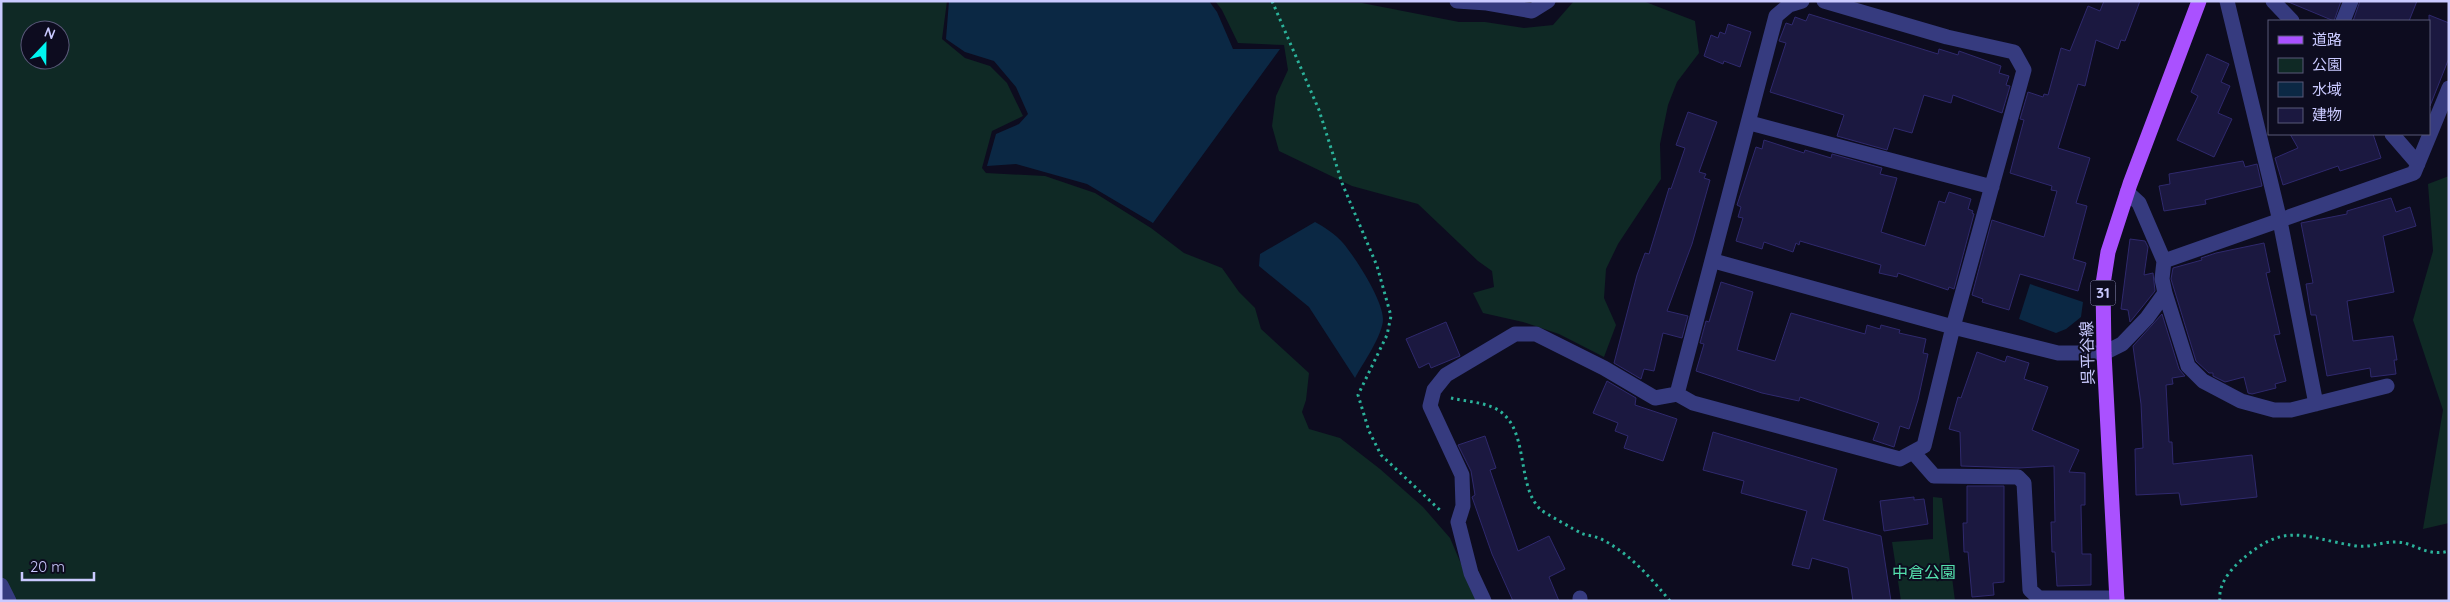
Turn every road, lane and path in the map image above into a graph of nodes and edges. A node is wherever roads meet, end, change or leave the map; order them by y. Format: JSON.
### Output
{"nodes":[{"id":1,"x":1272,"y":1,"type":"edge"},
{"id":2,"x":1457,"y":1,"type":"edge"},
{"id":3,"x":1548,"y":1,"type":"edge"},
{"id":4,"x":1824,"y":1,"type":"edge"},
{"id":5,"x":2199,"y":1,"type":"edge"},
{"id":6,"x":2227,"y":1,"type":"edge"},
{"id":7,"x":2274,"y":1,"type":"edge"},
{"id":8,"x":2351,"y":1,"type":"edge"},
{"id":9,"x":1793,"y":2,"type":"edge"},
{"id":10,"x":2291,"y":20,"type":"edge"},
{"id":11,"x":2342,"y":20,"type":"edge"},
{"id":12,"x":2449,"y":88,"type":"edge"},
{"id":13,"x":1750,"y":123,"type":"junction"},
{"id":14,"x":2393,"y":135,"type":"edge"},
{"id":15,"x":2430,"y":135,"type":"edge"},
{"id":16,"x":2430,"y":135,"type":"edge"},
{"id":17,"x":2418,"y":164,"type":"junction"},
{"id":18,"x":1992,"y":187,"type":"junction"},
{"id":19,"x":2127,"y":192,"type":"junction"},
{"id":20,"x":2280,"y":221,"type":"junction"},
{"id":21,"x":1714,"y":261,"type":"junction"},
{"id":22,"x":2164,"y":261,"type":"junction"},
{"id":23,"x":2165,"y":293,"type":"junction"},
{"id":24,"x":1953,"y":327,"type":"junction"},
{"id":25,"x":2104,"y":353,"type":"junction"},
{"id":26,"x":2387,"y":386,"type":"dead end"},
{"id":27,"x":1677,"y":394,"type":"junction"},
{"id":28,"x":1433,"y":395,"type":"junction"},
{"id":29,"x":2316,"y":404,"type":"junction"},
{"id":30,"x":1913,"y":452,"type":"junction"},
{"id":31,"x":1458,"y":522,"type":"junction"},
{"id":32,"x":2449,"y":551,"type":"edge"},
{"id":33,"x":1,"y":585,"type":"edge"},
{"id":34,"x":2117,"y":599,"type":"edge"},
{"id":35,"x":8,"y":601,"type":"edge"},
{"id":36,"x":1484,"y":601,"type":"edge"},
{"id":37,"x":1670,"y":601,"type":"edge"},
{"id":38,"x":2220,"y":601,"type":"edge"}],
"edges":[{"from":1,"to":31,"type":"path"},
{"from":2,"to":3,"type":"street"},
{"from":4,"to":18,"type":"street"},
{"from":5,"to":19,"type":"main road","name":"呉平谷線","number":"31"},
{"from":6,"to":20,"type":"street"},
{"from":7,"to":10,"type":"street"},
{"from":8,"to":11,"type":"street"},
{"from":9,"to":13,"type":"street"},
{"from":12,"to":15,"type":"street"},
{"from":13,"to":18,"type":"street"},
{"from":13,"to":21,"type":"street"},
{"from":14,"to":17,"type":"street"},
{"from":16,"to":17,"type":"street"},
{"from":17,"to":20,"type":"street"},
{"from":18,"to":24,"type":"street"},
{"from":19,"to":22,"type":"street"},
{"from":19,"to":25,"type":"main road","name":"呉平谷線","number":"31"},
{"from":20,"to":22,"type":"street"},
{"from":20,"to":29,"type":"street"},
{"from":21,"to":24,"type":"street"},
{"from":21,"to":27,"type":"street"},
{"from":22,"to":23,"type":"street"},
{"from":23,"to":25,"type":"street"},
{"from":23,"to":29,"type":"street"},
{"from":24,"to":25,"type":"street"},
{"from":24,"to":30,"type":"street"},
{"from":25,"to":34,"type":"main road","name":"呉平谷線","number":"31"},
{"from":26,"to":29,"type":"street"},
{"from":27,"to":28,"type":"street"},
{"from":27,"to":30,"type":"street"},
{"from":28,"to":31,"type":"street"},
{"from":28,"to":37,"type":"path"},
{"from":30,"to":34,"type":"street"},
{"from":31,"to":36,"type":"street"},
{"from":32,"to":38,"type":"path"},
{"from":33,"to":35,"type":"street"}]}
